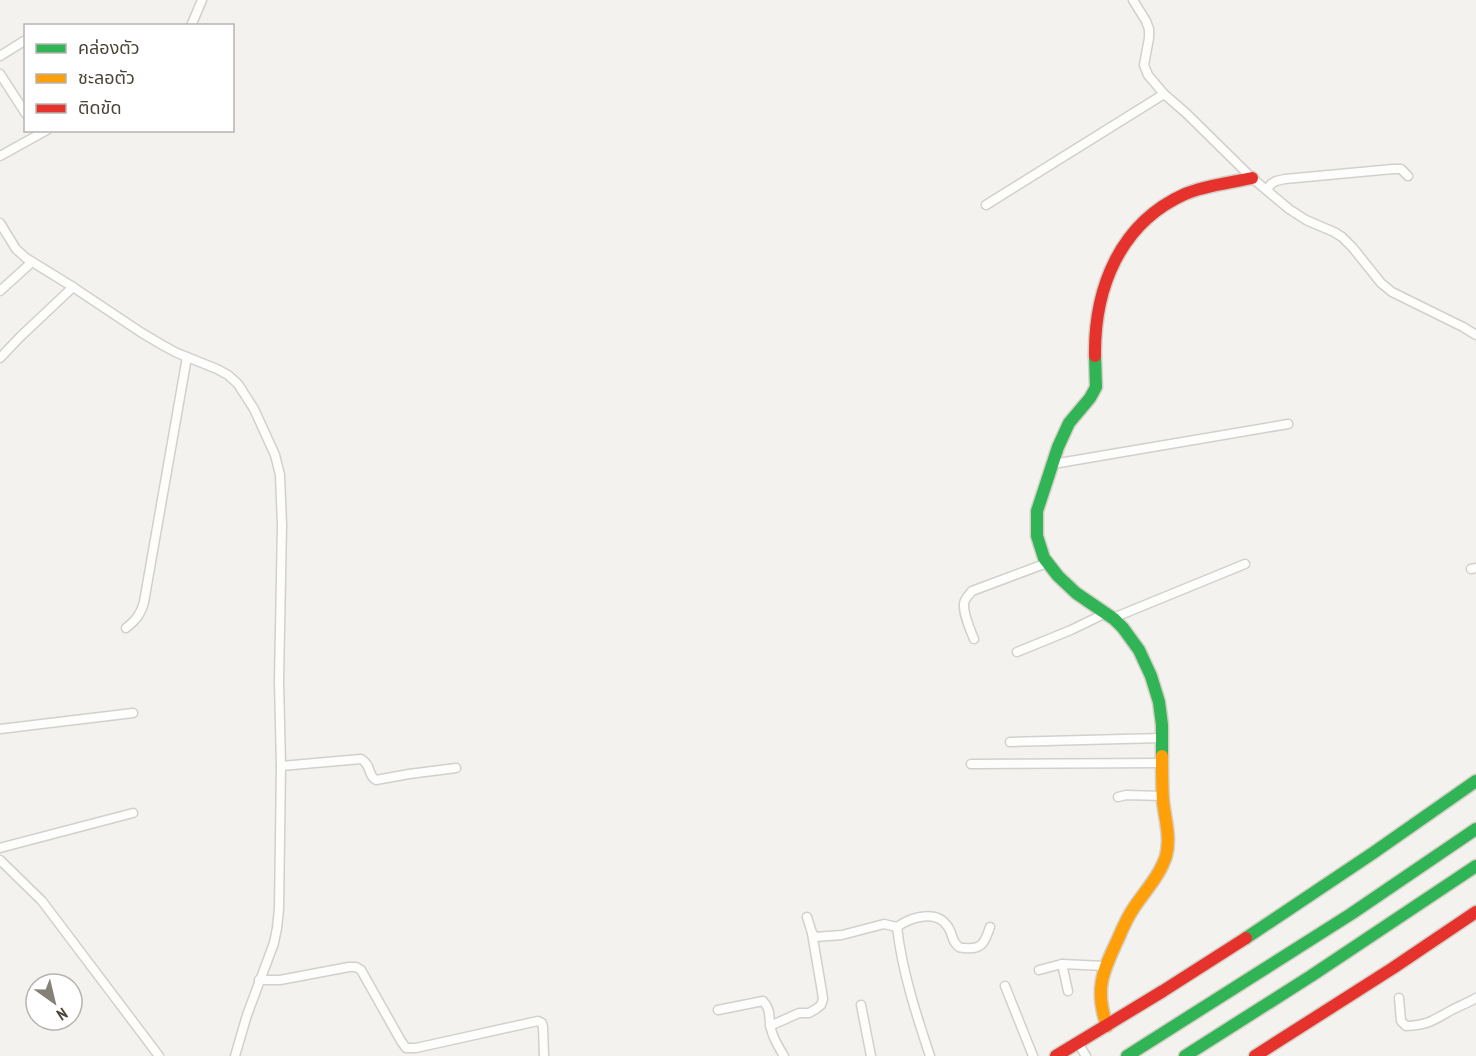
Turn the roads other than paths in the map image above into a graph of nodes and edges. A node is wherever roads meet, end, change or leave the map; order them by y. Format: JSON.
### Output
{"nodes":[{"id":1,"x":202,"y":0,"type":"edge"},
{"id":2,"x":1132,"y":0,"type":"edge"},
{"id":3,"x":192,"y":24,"type":"edge"},
{"id":4,"x":24,"y":41,"type":"edge"},
{"id":5,"x":0,"y":56,"type":"edge"},
{"id":6,"x":0,"y":74,"type":"edge"},
{"id":7,"x":1164,"y":94,"type":"junction"},
{"id":8,"x":24,"y":111,"type":"edge"},
{"id":9,"x":41,"y":132,"type":"edge"},
{"id":10,"x":0,"y":156,"type":"edge"},
{"id":11,"x":1408,"y":177,"type":"dead end"},
{"id":12,"x":1252,"y":178,"type":"junction"},
{"id":13,"x":1266,"y":190,"type":"junction"},
{"id":14,"x":986,"y":205,"type":"dead end"},
{"id":15,"x":0,"y":223,"type":"edge"},
{"id":16,"x":33,"y":262,"type":"junction"},
{"id":17,"x":73,"y":287,"type":"junction"},
{"id":18,"x":0,"y":291,"type":"edge"},
{"id":19,"x":1476,"y":335,"type":"edge"},
{"id":20,"x":187,"y":357,"type":"junction"},
{"id":21,"x":0,"y":358,"type":"edge"},
{"id":22,"x":1288,"y":424,"type":"dead end"},
{"id":23,"x":1053,"y":464,"type":"junction"},
{"id":24,"x":1047,"y":563,"type":"junction"},
{"id":25,"x":1245,"y":564,"type":"dead end"},
{"id":26,"x":1109,"y":615,"type":"junction"},
{"id":27,"x":126,"y":628,"type":"dead end"},
{"id":28,"x":974,"y":639,"type":"dead end"},
{"id":29,"x":1017,"y":652,"type":"dead end"},
{"id":30,"x":133,"y":713,"type":"dead end"},
{"id":31,"x":0,"y":729,"type":"edge"},
{"id":32,"x":1162,"y":738,"type":"junction"},
{"id":33,"x":1010,"y":742,"type":"dead end"},
{"id":34,"x":1162,"y":763,"type":"junction"},
{"id":35,"x":971,"y":764,"type":"dead end"},
{"id":36,"x":281,"y":766,"type":"junction"},
{"id":37,"x":456,"y":768,"type":"dead end"},
{"id":38,"x":1476,"y":781,"type":"edge"},
{"id":39,"x":1163,"y":796,"type":"junction"},
{"id":40,"x":1118,"y":797,"type":"dead end"},
{"id":41,"x":133,"y":813,"type":"dead end"},
{"id":42,"x":1476,"y":829,"type":"edge"},
{"id":43,"x":0,"y":848,"type":"edge"},
{"id":44,"x":0,"y":860,"type":"edge"},
{"id":45,"x":1476,"y":866,"type":"edge"},
{"id":46,"x":1476,"y":912,"type":"edge"},
{"id":47,"x":807,"y":917,"type":"dead end"},
{"id":48,"x":897,"y":927,"type":"junction"},
{"id":49,"x":990,"y":927,"type":"dead end"},
{"id":50,"x":812,"y":933,"type":"junction"},
{"id":51,"x":1062,"y":964,"type":"junction"},
{"id":52,"x":1105,"y":966,"type":"junction"},
{"id":53,"x":1038,"y":970,"type":"dead end"},
{"id":54,"x":259,"y":980,"type":"junction"},
{"id":55,"x":1005,"y":986,"type":"dead end"},
{"id":56,"x":1068,"y":991,"type":"dead end"},
{"id":57,"x":1399,"y":998,"type":"dead end"},
{"id":58,"x":1476,"y":998,"type":"edge"},
{"id":59,"x":861,"y":1005,"type":"dead end"},
{"id":60,"x":718,"y":1010,"type":"dead end"},
{"id":61,"x":770,"y":1026,"type":"junction"},
{"id":62,"x":1107,"y":1026,"type":"junction"},
{"id":63,"x":1078,"y":1043,"type":"junction"},
{"id":64,"x":781,"y":1055,"type":"edge"},
{"id":65,"x":159,"y":1056,"type":"edge"},
{"id":66,"x":235,"y":1056,"type":"edge"},
{"id":67,"x":544,"y":1056,"type":"edge"},
{"id":68,"x":871,"y":1056,"type":"edge"},
{"id":69,"x":930,"y":1056,"type":"edge"},
{"id":70,"x":1033,"y":1056,"type":"edge"},
{"id":71,"x":1056,"y":1056,"type":"edge"},
{"id":72,"x":1086,"y":1056,"type":"edge"},
{"id":73,"x":1127,"y":1056,"type":"edge"},
{"id":74,"x":1185,"y":1056,"type":"edge"},
{"id":75,"x":1256,"y":1056,"type":"edge"}],
"edges":[{"from":1,"to":3,"type":"street"},
{"from":2,"to":7,"type":"street"},
{"from":4,"to":5,"type":"street"},
{"from":6,"to":8,"type":"street"},
{"from":7,"to":12,"type":"street"},
{"from":7,"to":14,"type":"street"},
{"from":9,"to":10,"type":"street"},
{"from":11,"to":13,"type":"street"},
{"from":12,"to":13,"type":"street"},
{"from":12,"to":23,"type":"main road"},
{"from":13,"to":19,"type":"street"},
{"from":15,"to":16,"type":"street"},
{"from":16,"to":17,"type":"street"},
{"from":16,"to":18,"type":"street"},
{"from":17,"to":20,"type":"street"},
{"from":17,"to":21,"type":"street"},
{"from":20,"to":27,"type":"street"},
{"from":20,"to":36,"type":"street"},
{"from":22,"to":23,"type":"street"},
{"from":23,"to":24,"type":"main road"},
{"from":24,"to":26,"type":"main road"},
{"from":24,"to":28,"type":"street"},
{"from":25,"to":26,"type":"street"},
{"from":26,"to":29,"type":"street"},
{"from":26,"to":32,"type":"main road"},
{"from":30,"to":31,"type":"street"},
{"from":32,"to":33,"type":"street"},
{"from":32,"to":34,"type":"main road"},
{"from":34,"to":35,"type":"street"},
{"from":34,"to":39,"type":"main road"},
{"from":36,"to":37,"type":"street"},
{"from":36,"to":54,"type":"street"},
{"from":38,"to":62,"type":"main road"},
{"from":39,"to":40,"type":"street"},
{"from":39,"to":52,"type":"main road"},
{"from":41,"to":43,"type":"street"},
{"from":42,"to":73,"type":"main road"},
{"from":44,"to":65,"type":"street"},
{"from":45,"to":74,"type":"main road"},
{"from":46,"to":75,"type":"main road"},
{"from":47,"to":50,"type":"street"},
{"from":48,"to":49,"type":"street"},
{"from":48,"to":50,"type":"street"},
{"from":48,"to":69,"type":"street"},
{"from":50,"to":61,"type":"street"},
{"from":51,"to":52,"type":"street"},
{"from":51,"to":53,"type":"street"},
{"from":51,"to":56,"type":"street"},
{"from":52,"to":62,"type":"main road"},
{"from":54,"to":66,"type":"street"},
{"from":54,"to":67,"type":"street"},
{"from":55,"to":70,"type":"street"},
{"from":57,"to":58,"type":"street"},
{"from":59,"to":68,"type":"street"},
{"from":60,"to":61,"type":"street"},
{"from":61,"to":64,"type":"street"},
{"from":62,"to":63,"type":"main road"},
{"from":63,"to":71,"type":"main road"},
{"from":63,"to":72,"type":"street"}]}
